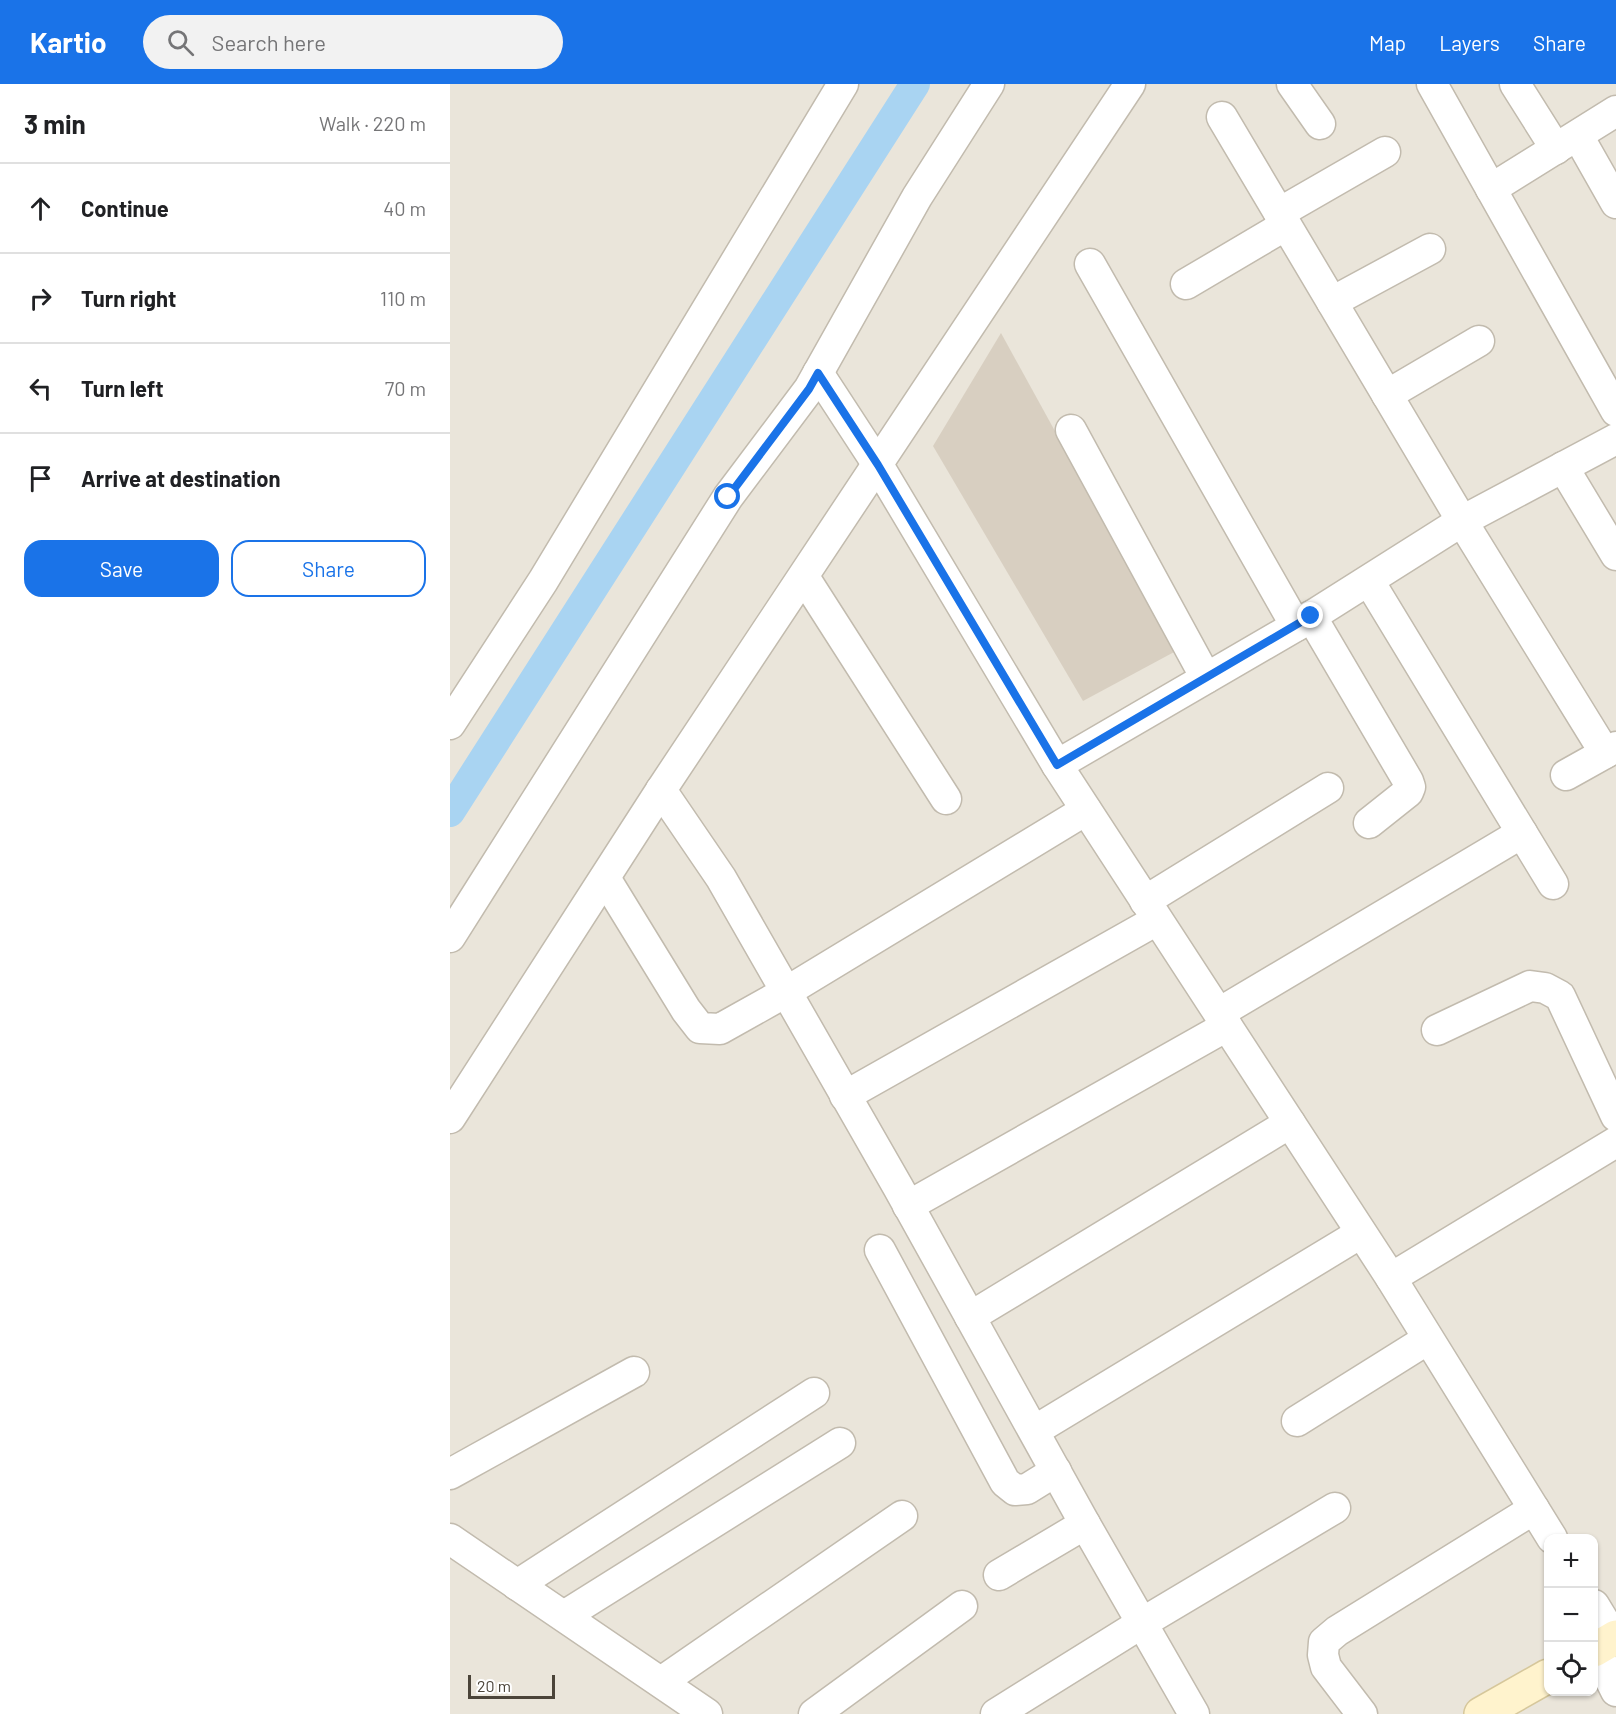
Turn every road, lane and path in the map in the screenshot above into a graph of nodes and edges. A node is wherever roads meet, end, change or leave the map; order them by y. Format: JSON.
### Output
{"nodes":[{"id":1,"x":843,"y":84,"type":"edge"},
{"id":2,"x":989,"y":84,"type":"edge"},
{"id":3,"x":1130,"y":84,"type":"edge"},
{"id":4,"x":1292,"y":84,"type":"edge"},
{"id":5,"x":1432,"y":84,"type":"edge"},
{"id":6,"x":1515,"y":84,"type":"edge"},
{"id":7,"x":1616,"y":111,"type":"edge"},
{"id":8,"x":1222,"y":117,"type":"dead end"},
{"id":9,"x":1320,"y":124,"type":"dead end"},
{"id":10,"x":1567,"y":143,"type":"junction"},
{"id":11,"x":1385,"y":152,"type":"dead end"},
{"id":12,"x":1491,"y":189,"type":"junction"},
{"id":13,"x":1616,"y":203,"type":"edge"},
{"id":14,"x":1282,"y":219,"type":"junction"},
{"id":15,"x":1430,"y":249,"type":"dead end"},
{"id":16,"x":1090,"y":264,"type":"dead end"},
{"id":17,"x":1186,"y":284,"type":"dead end"},
{"id":18,"x":1332,"y":302,"type":"junction"},
{"id":19,"x":1479,"y":341,"type":"dead end"},
{"id":20,"x":818,"y":373,"type":"junction"},
{"id":21,"x":1387,"y":395,"type":"junction"},
{"id":22,"x":1616,"y":411,"type":"edge"},
{"id":23,"x":1071,"y":430,"type":"dead end"},
{"id":24,"x":1616,"y":439,"type":"edge"},
{"id":25,"x":878,"y":465,"type":"junction"},
{"id":26,"x":1563,"y":467,"type":"junction"},
{"id":27,"x":1462,"y":521,"type":"junction"},
{"id":28,"x":1616,"y":555,"type":"edge"},
{"id":29,"x":804,"y":577,"type":"junction"},
{"id":30,"x":1369,"y":581,"type":"junction"},
{"id":31,"x":1304,"y":621,"type":"junction"},
{"id":32,"x":1206,"y":678,"type":"junction"},
{"id":33,"x":450,"y":724,"type":"edge"},
{"id":34,"x":1610,"y":750,"type":"edge"},
{"id":35,"x":1057,"y":765,"type":"junction"},
{"id":36,"x":1566,"y":775,"type":"dead end"},
{"id":37,"x":1328,"y":788,"type":"dead end"},
{"id":38,"x":661,"y":790,"type":"junction"},
{"id":39,"x":946,"y":799,"type":"dead end"},
{"id":40,"x":1086,"y":810,"type":"junction"},
{"id":41,"x":1369,"y":823,"type":"dead end"},
{"id":42,"x":1522,"y":833,"type":"junction"},
{"id":43,"x":604,"y":878,"type":"junction"},
{"id":44,"x":1552,"y":884,"type":"dead end"},
{"id":45,"x":1151,"y":910,"type":"junction"},
{"id":46,"x":450,"y":937,"type":"edge"},
{"id":47,"x":786,"y":992,"type":"junction"},
{"id":48,"x":1223,"y":1020,"type":"junction"},
{"id":49,"x":1437,"y":1030,"type":"dead end"},
{"id":50,"x":845,"y":1096,"type":"junction"},
{"id":51,"x":1616,"y":1116,"type":"edge"},
{"id":52,"x":450,"y":1118,"type":"edge"},
{"id":53,"x":1290,"y":1123,"type":"junction"},
{"id":54,"x":1616,"y":1142,"type":"edge"},
{"id":55,"x":908,"y":1206,"type":"junction"},
{"id":56,"x":1361,"y":1233,"type":"junction"},
{"id":57,"x":880,"y":1250,"type":"dead end"},
{"id":58,"x":1391,"y":1278,"type":"junction"},
{"id":59,"x":970,"y":1317,"type":"junction"},
{"id":60,"x":1428,"y":1338,"type":"junction"},
{"id":61,"x":634,"y":1372,"type":"dead end"},
{"id":62,"x":814,"y":1394,"type":"dead end"},
{"id":63,"x":1297,"y":1421,"type":"dead end"},
{"id":64,"x":1034,"y":1431,"type":"junction"},
{"id":65,"x":840,"y":1443,"type":"dead end"},
{"id":66,"x":1056,"y":1472,"type":"junction"},
{"id":67,"x":450,"y":1474,"type":"edge"},
{"id":68,"x":1335,"y":1508,"type":"dead end"},
{"id":69,"x":1534,"y":1509,"type":"junction"},
{"id":70,"x":902,"y":1516,"type":"dead end"},
{"id":71,"x":1085,"y":1524,"type":"junction"},
{"id":72,"x":1549,"y":1534,"type":"edge"},
{"id":73,"x":450,"y":1539,"type":"edge"},
{"id":74,"x":999,"y":1575,"type":"dead end"},
{"id":75,"x":517,"y":1585,"type":"junction"},
{"id":76,"x":962,"y":1606,"type":"dead end"},
{"id":77,"x":564,"y":1616,"type":"junction"},
{"id":78,"x":1142,"y":1623,"type":"junction"},
{"id":79,"x":1598,"y":1623,"type":"edge"},
{"id":80,"x":1604,"y":1644,"type":"edge"},
{"id":81,"x":1544,"y":1678,"type":"edge"},
{"id":82,"x":661,"y":1682,"type":"junction"},
{"id":83,"x":1616,"y":1691,"type":"edge"},
{"id":84,"x":700,"y":1712,"type":"edge"},
{"id":85,"x":1188,"y":1712,"type":"edge"},
{"id":86,"x":814,"y":1714,"type":"edge"},
{"id":87,"x":996,"y":1714,"type":"edge"},
{"id":88,"x":1362,"y":1714,"type":"edge"},
{"id":89,"x":1482,"y":1714,"type":"edge"}],
"edges":[{"from":1,"to":33,"type":"street"},
{"from":2,"to":20,"type":"street"},
{"from":3,"to":25,"type":"street"},
{"from":4,"to":9,"type":"street"},
{"from":5,"to":12,"type":"street"},
{"from":6,"to":10,"type":"street"},
{"from":7,"to":10,"type":"street"},
{"from":8,"to":14,"type":"street"},
{"from":10,"to":12,"type":"street"},
{"from":10,"to":13,"type":"street"},
{"from":11,"to":14,"type":"street"},
{"from":12,"to":22,"type":"street"},
{"from":14,"to":17,"type":"street"},
{"from":14,"to":18,"type":"street"},
{"from":15,"to":18,"type":"street"},
{"from":16,"to":31,"type":"street"},
{"from":18,"to":21,"type":"street"},
{"from":19,"to":21,"type":"street"},
{"from":20,"to":25,"type":"street"},
{"from":20,"to":46,"type":"street"},
{"from":21,"to":27,"type":"street"},
{"from":23,"to":32,"type":"street"},
{"from":24,"to":26,"type":"street"},
{"from":25,"to":29,"type":"street"},
{"from":25,"to":35,"type":"street"},
{"from":26,"to":27,"type":"street"},
{"from":26,"to":28,"type":"street"},
{"from":27,"to":30,"type":"street"},
{"from":27,"to":34,"type":"street"},
{"from":29,"to":38,"type":"street"},
{"from":29,"to":39,"type":"street"},
{"from":30,"to":31,"type":"street"},
{"from":30,"to":42,"type":"street"},
{"from":31,"to":32,"type":"street"},
{"from":31,"to":41,"type":"street"},
{"from":32,"to":35,"type":"street"},
{"from":34,"to":36,"type":"street"},
{"from":35,"to":40,"type":"street"},
{"from":37,"to":45,"type":"street"},
{"from":38,"to":43,"type":"street"},
{"from":38,"to":47,"type":"street"},
{"from":40,"to":45,"type":"street"},
{"from":40,"to":47,"type":"street"},
{"from":42,"to":44,"type":"street"},
{"from":42,"to":48,"type":"street"},
{"from":43,"to":47,"type":"street"},
{"from":43,"to":52,"type":"street"},
{"from":45,"to":48,"type":"street"},
{"from":45,"to":50,"type":"street"},
{"from":47,"to":50,"type":"street"},
{"from":48,"to":53,"type":"street"},
{"from":48,"to":55,"type":"street"},
{"from":49,"to":51,"type":"street"},
{"from":50,"to":55,"type":"street"},
{"from":53,"to":56,"type":"street"},
{"from":53,"to":59,"type":"street"},
{"from":54,"to":58,"type":"street"},
{"from":55,"to":59,"type":"street"},
{"from":56,"to":58,"type":"street"},
{"from":56,"to":64,"type":"street"},
{"from":57,"to":66,"type":"street"},
{"from":58,"to":60,"type":"street"},
{"from":59,"to":64,"type":"street"},
{"from":60,"to":63,"type":"street"},
{"from":60,"to":69,"type":"street"},
{"from":61,"to":67,"type":"street"},
{"from":62,"to":75,"type":"street"},
{"from":64,"to":66,"type":"street"},
{"from":65,"to":77,"type":"street"},
{"from":66,"to":71,"type":"street"},
{"from":68,"to":78,"type":"street"},
{"from":69,"to":72,"type":"street"},
{"from":69,"to":88,"type":"street"},
{"from":70,"to":82,"type":"street"},
{"from":71,"to":74,"type":"street"},
{"from":71,"to":78,"type":"street"},
{"from":73,"to":75,"type":"street"},
{"from":75,"to":77,"type":"street"},
{"from":76,"to":86,"type":"street"},
{"from":77,"to":82,"type":"street"},
{"from":78,"to":85,"type":"street"},
{"from":78,"to":87,"type":"street"},
{"from":79,"to":80,"type":"street"},
{"from":80,"to":83,"type":"street"},
{"from":81,"to":89,"type":"main road"},
{"from":82,"to":84,"type":"street"}]}
